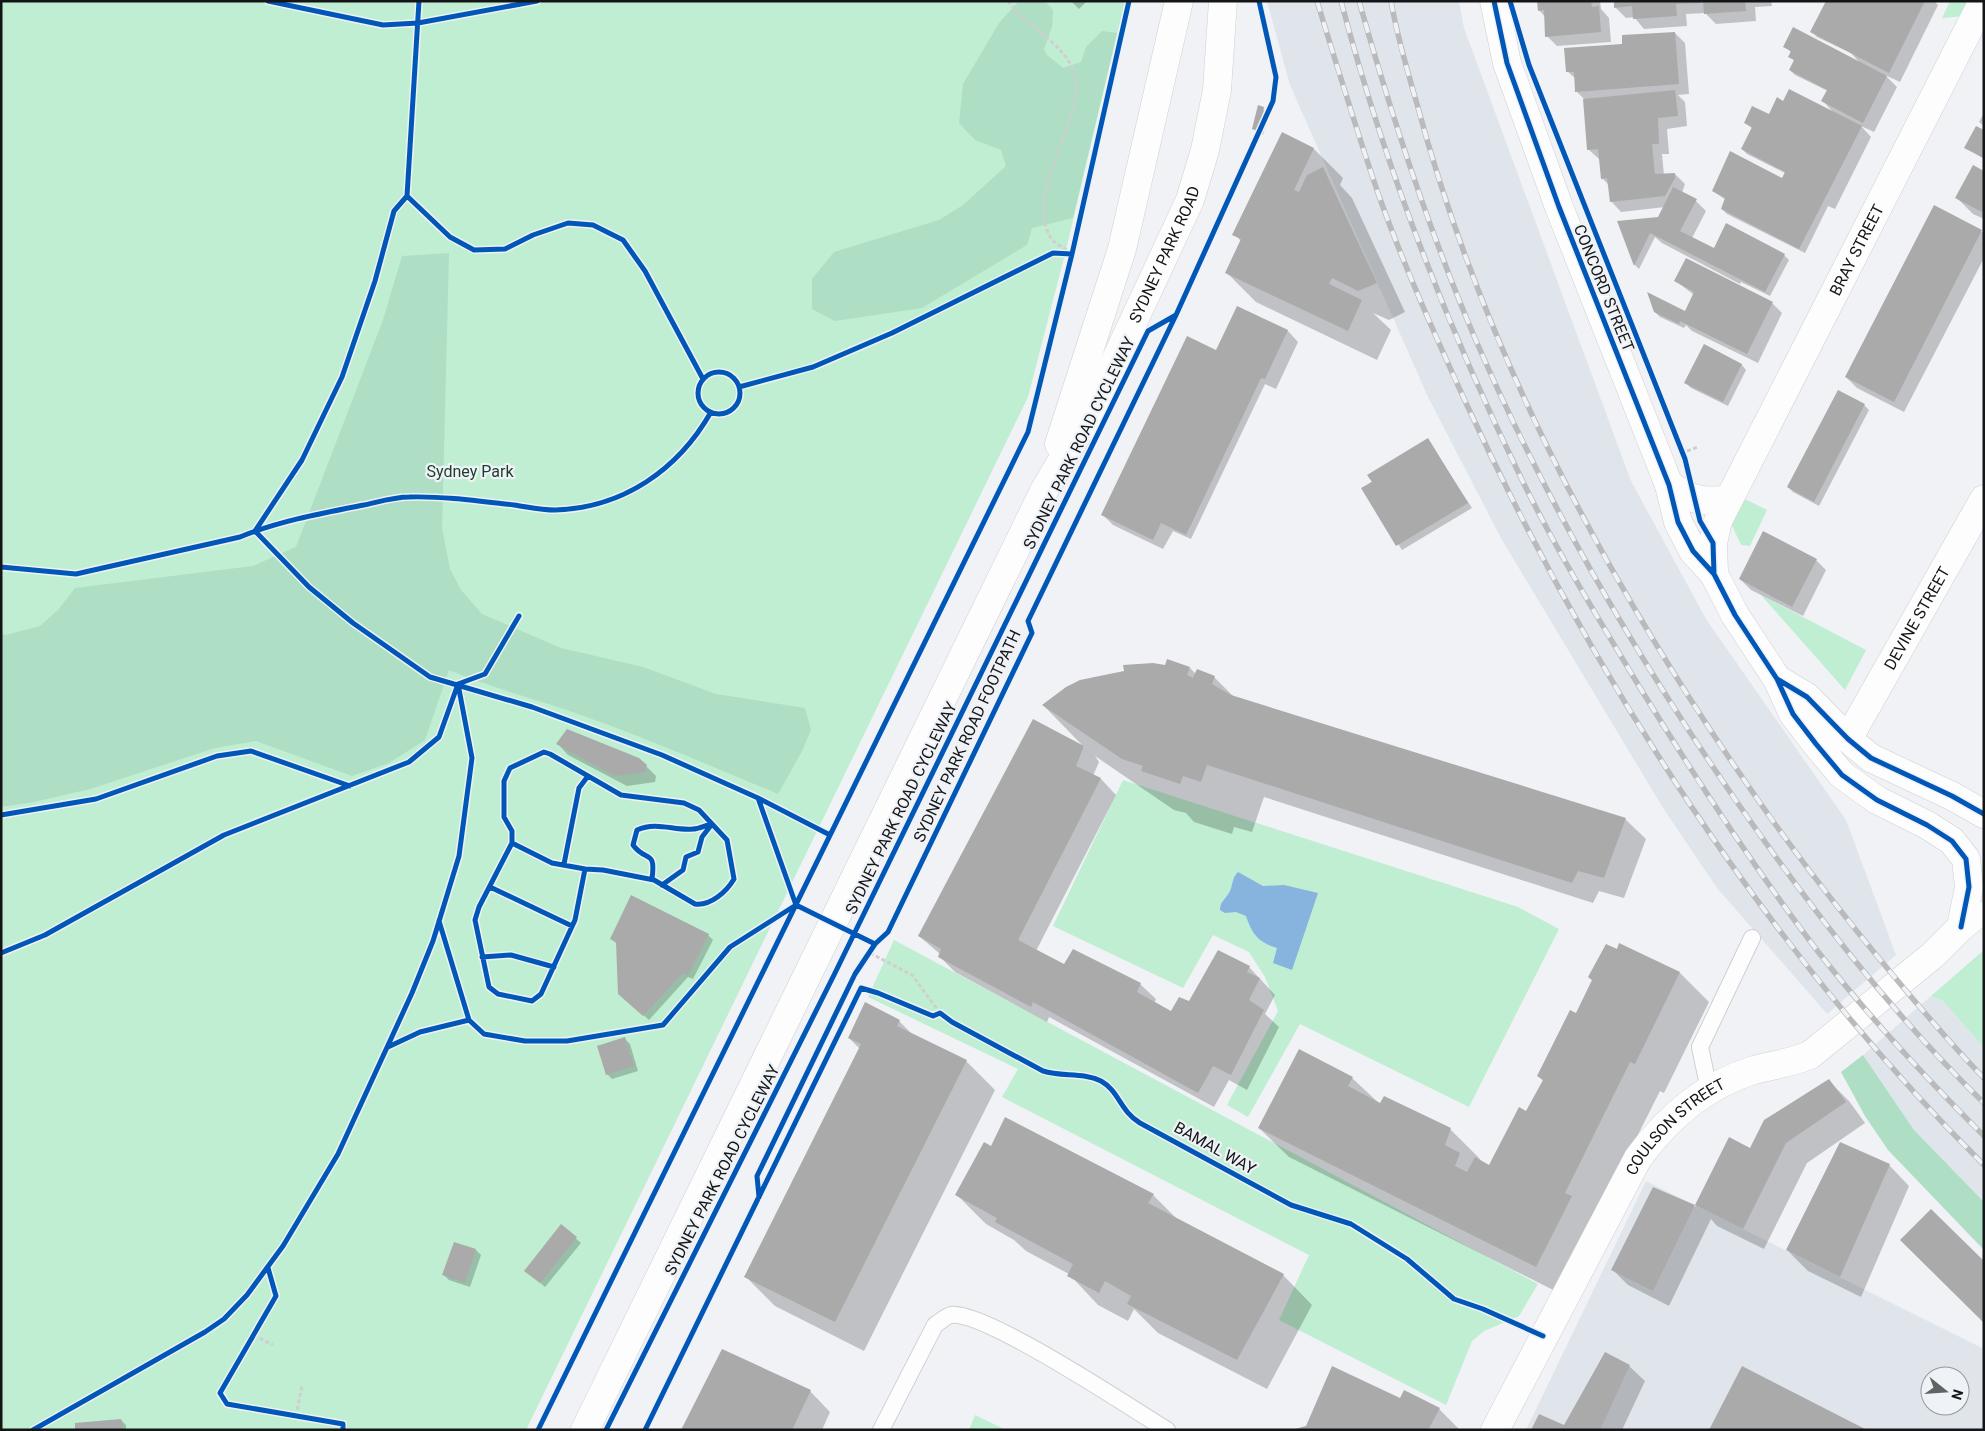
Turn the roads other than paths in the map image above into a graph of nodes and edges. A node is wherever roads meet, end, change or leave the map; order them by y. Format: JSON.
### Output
{"nodes":[{"id":1,"x":1160,"y":1,"type":"edge"},
{"id":2,"x":1179,"y":1,"type":"edge"},
{"id":3,"x":1223,"y":1,"type":"edge"},
{"id":4,"x":1494,"y":1,"type":"edge"},
{"id":5,"x":1983,"y":1,"type":"edge"},
{"id":6,"x":1163,"y":64,"type":"junction"},
{"id":7,"x":1669,"y":485,"type":"junction"},
{"id":8,"x":1045,"y":488,"type":"junction"},
{"id":9,"x":1729,"y":499,"type":"junction"},
{"id":10,"x":1984,"y":499,"type":"edge"},
{"id":11,"x":1714,"y":574,"type":"junction"},
{"id":12,"x":1776,"y":679,"type":"junction"},
{"id":13,"x":1848,"y":738,"type":"junction"},
{"id":14,"x":1984,"y":814,"type":"edge"},
{"id":15,"x":1984,"y":910,"type":"edge"},
{"id":16,"x":1961,"y":927,"type":"junction"},
{"id":17,"x":1752,"y":938,"type":"dead end"},
{"id":18,"x":1709,"y":1090,"type":"junction"},
{"id":19,"x":585,"y":1430,"type":"edge"},
{"id":20,"x":880,"y":1430,"type":"edge"},
{"id":21,"x":1167,"y":1430,"type":"edge"},
{"id":22,"x":1495,"y":1430,"type":"edge"}],
"edges":[{"from":1,"to":6,"type":"street","name":"SYDNEY PARK ROAD"},
{"from":2,"to":6,"type":"street","name":"SYDNEY PARK ROAD"},
{"from":3,"to":8,"type":"street","name":"SYDNEY PARK ROAD"},
{"from":4,"to":7,"type":"street","name":"CONCORD STREET"},
{"from":5,"to":9,"type":"street","name":"BRAY STREET"},
{"from":6,"to":8,"type":"street","name":"SYDNEY PARK ROAD"},
{"from":7,"to":9,"type":"street"},
{"from":7,"to":11,"type":"street","name":"CONCORD STREET"},
{"from":8,"to":19,"type":"street","name":"SYDNEY PARK ROAD"},
{"from":9,"to":11,"type":"street","name":"BRAY STREET"},
{"from":10,"to":13,"type":"street","name":"DEVINE STREET"},
{"from":11,"to":12,"type":"street"},
{"from":12,"to":13,"type":"street"},
{"from":12,"to":16,"type":"street"},
{"from":13,"to":14,"type":"street"},
{"from":15,"to":16,"type":"street","name":"COULSON STREET"},
{"from":16,"to":18,"type":"street","name":"COULSON STREET"},
{"from":17,"to":18,"type":"lane"},
{"from":18,"to":22,"type":"street","name":"COULSON STREET"},
{"from":20,"to":21,"type":"lane"}]}
